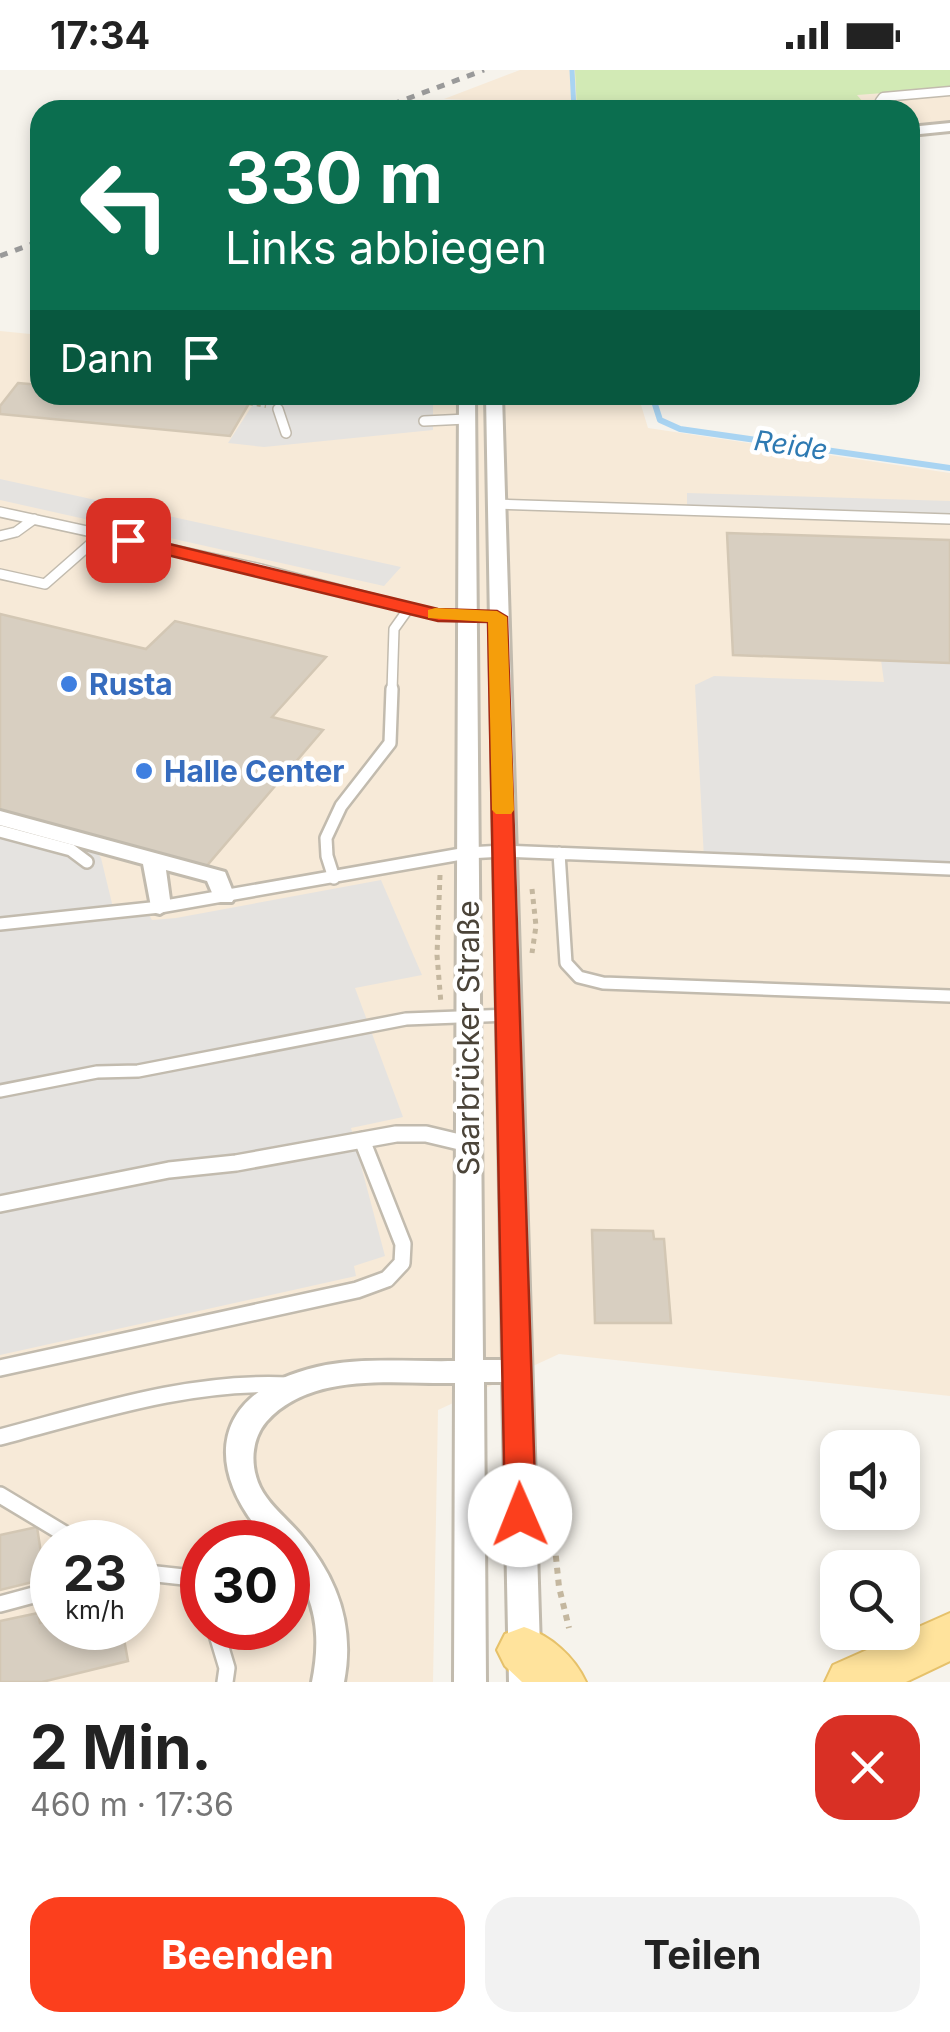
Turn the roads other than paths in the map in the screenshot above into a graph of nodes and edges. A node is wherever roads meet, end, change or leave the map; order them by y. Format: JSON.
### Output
{"nodes":[{"id":1,"x":950,"y":91,"type":"edge"},
{"id":2,"x":881,"y":100,"type":"edge"},
{"id":3,"x":950,"y":117,"type":"edge"},
{"id":4,"x":920,"y":120,"type":"edge"},
{"id":5,"x":950,"y":127,"type":"edge"},
{"id":6,"x":920,"y":130,"type":"edge"},
{"id":7,"x":467,"y":405,"type":"edge"},
{"id":8,"x":494,"y":405,"type":"edge"},
{"id":9,"x":278,"y":409,"type":"dead end"},
{"id":10,"x":467,"y":419,"type":"junction"},
{"id":11,"x":424,"y":421,"type":"dead end"},
{"id":12,"x":286,"y":433,"type":"dead end"},
{"id":13,"x":496,"y":504,"type":"junction"},
{"id":14,"x":0,"y":512,"type":"edge"},
{"id":15,"x":950,"y":518,"type":"edge"},
{"id":16,"x":34,"y":520,"type":"junction"},
{"id":17,"x":102,"y":534,"type":"junction"},
{"id":18,"x":0,"y":536,"type":"edge"},
{"id":19,"x":0,"y":574,"type":"edge"},
{"id":20,"x":410,"y":608,"type":"junction"},
{"id":21,"x":466,"y":617,"type":"junction"},
{"id":22,"x":497,"y":617,"type":"junction"},
{"id":23,"x":0,"y":818,"type":"edge"},
{"id":24,"x":17,"y":831,"type":"edge"},
{"id":25,"x":504,"y":851,"type":"junction"},
{"id":26,"x":559,"y":852,"type":"junction"},
{"id":27,"x":467,"y":853,"type":"junction"},
{"id":28,"x":153,"y":860,"type":"junction"},
{"id":29,"x":950,"y":870,"type":"edge"},
{"id":30,"x":334,"y":878,"type":"junction"},
{"id":31,"x":224,"y":897,"type":"junction"},
{"id":32,"x":160,"y":907,"type":"junction"},
{"id":33,"x":0,"y":924,"type":"edge"},
{"id":34,"x":950,"y":996,"type":"edge"},
{"id":35,"x":468,"y":1015,"type":"junction"},
{"id":36,"x":510,"y":1015,"type":"junction"},
{"id":37,"x":0,"y":1091,"type":"edge"},
{"id":38,"x":369,"y":1138,"type":"junction"},
{"id":39,"x":469,"y":1144,"type":"junction"},
{"id":40,"x":0,"y":1204,"type":"edge"},
{"id":41,"x":0,"y":1368,"type":"edge"},
{"id":42,"x":518,"y":1371,"type":"junction"},
{"id":43,"x":470,"y":1372,"type":"junction"},
{"id":44,"x":293,"y":1386,"type":"junction"},
{"id":45,"x":0,"y":1437,"type":"edge"},
{"id":46,"x":0,"y":1495,"type":"edge"},
{"id":47,"x":41,"y":1520,"type":"edge"},
{"id":48,"x":30,"y":1596,"type":"edge"},
{"id":49,"x":0,"y":1604,"type":"edge"},
{"id":50,"x":950,"y":1636,"type":"edge"},
{"id":51,"x":221,"y":1650,"type":"edge"},
{"id":52,"x":536,"y":1671,"type":"edge"},
{"id":53,"x":225,"y":1682,"type":"edge"},
{"id":54,"x":328,"y":1682,"type":"edge"},
{"id":55,"x":470,"y":1682,"type":"edge"},
{"id":56,"x":852,"y":1682,"type":"edge"}],
"edges":[{"from":1,"to":2,"type":"lane"},
{"from":3,"to":4,"type":"street"},
{"from":5,"to":6,"type":"street"},
{"from":7,"to":10,"type":"street","name":"Saarbrücker Straße"},
{"from":8,"to":13,"type":"street","name":"Saarbrücker Straße"},
{"from":9,"to":12,"type":"lane"},
{"from":10,"to":11,"type":"lane"},
{"from":10,"to":21,"type":"street","name":"Saarbrücker Straße"},
{"from":13,"to":15,"type":"lane"},
{"from":13,"to":22,"type":"street","name":"Saarbrücker Straße"},
{"from":14,"to":16,"type":"lane"},
{"from":16,"to":17,"type":"lane"},
{"from":16,"to":18,"type":"lane"},
{"from":17,"to":19,"type":"lane"},
{"from":17,"to":20,"type":"lane"},
{"from":20,"to":21,"type":"lane"},
{"from":20,"to":30,"type":"lane"},
{"from":21,"to":22,"type":"lane"},
{"from":21,"to":27,"type":"street","name":"Saarbrücker Straße"},
{"from":22,"to":25,"type":"street","name":"Saarbrücker Straße"},
{"from":23,"to":24,"type":"street"},
{"from":24,"to":28,"type":"street"},
{"from":25,"to":26,"type":"lane"},
{"from":25,"to":27,"type":"lane"},
{"from":25,"to":36,"type":"street","name":"Saarbrücker Straße"},
{"from":26,"to":29,"type":"lane"},
{"from":26,"to":34,"type":"lane"},
{"from":27,"to":30,"type":"lane"},
{"from":27,"to":35,"type":"street","name":"Saarbrücker Straße"},
{"from":28,"to":31,"type":"street"},
{"from":28,"to":32,"type":"street"},
{"from":30,"to":31,"type":"lane"},
{"from":31,"to":32,"type":"lane"},
{"from":32,"to":33,"type":"lane"},
{"from":35,"to":36,"type":"lane"},
{"from":35,"to":37,"type":"lane"},
{"from":35,"to":39,"type":"street","name":"Saarbrücker Straße"},
{"from":36,"to":42,"type":"street","name":"Saarbrücker Straße"},
{"from":38,"to":39,"type":"lane"},
{"from":38,"to":40,"type":"lane"},
{"from":38,"to":41,"type":"lane"},
{"from":39,"to":43,"type":"street","name":"Saarbrücker Straße"},
{"from":42,"to":43,"type":"street"},
{"from":42,"to":52,"type":"street","name":"Saarbrücker Straße"},
{"from":43,"to":44,"type":"street"},
{"from":43,"to":55,"type":"street","name":"Saarbrücker Straße"},
{"from":44,"to":45,"type":"lane"},
{"from":44,"to":54,"type":"street"},
{"from":46,"to":47,"type":"lane"},
{"from":48,"to":49,"type":"lane"},
{"from":50,"to":56,"type":"main road"},
{"from":51,"to":53,"type":"lane"}]}
